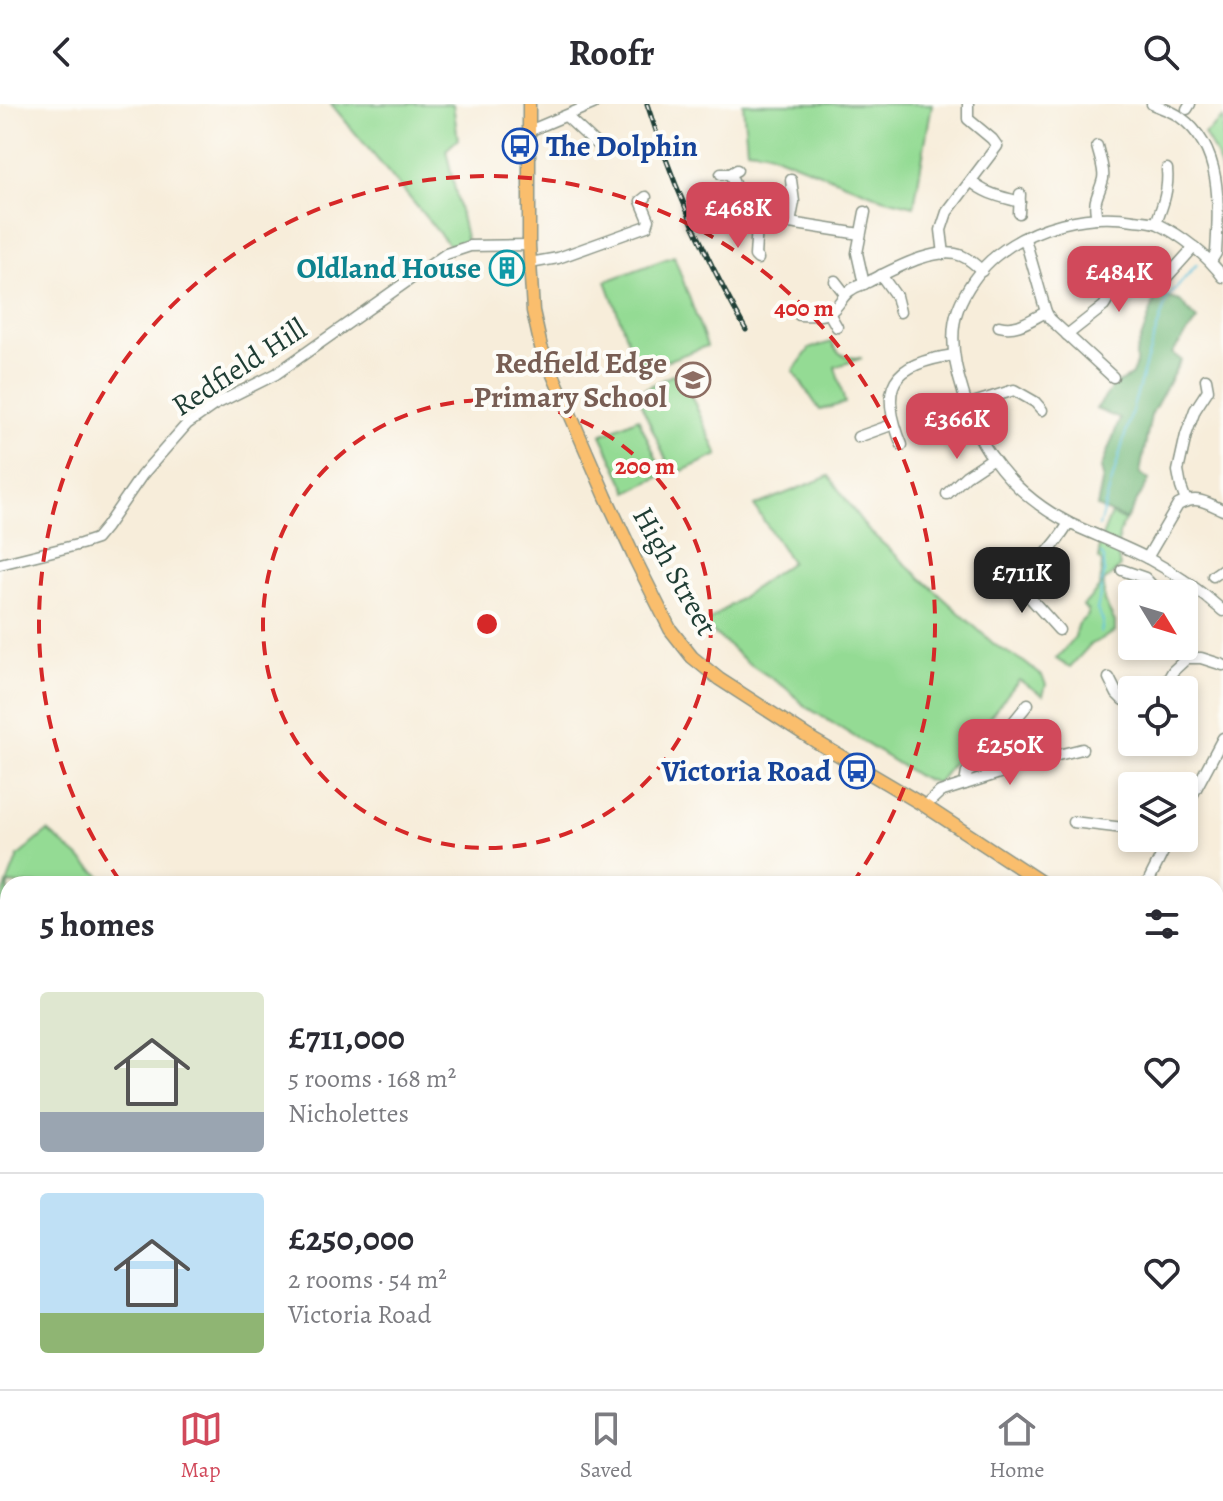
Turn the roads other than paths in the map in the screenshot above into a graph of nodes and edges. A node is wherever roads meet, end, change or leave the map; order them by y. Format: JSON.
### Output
{"nodes":[{"id":1,"x":529,"y":104,"type":"edge"},
{"id":2,"x":593,"y":104,"type":"edge"},
{"id":3,"x":968,"y":104,"type":"edge"},
{"id":4,"x":1152,"y":104,"type":"edge"},
{"id":5,"x":566,"y":116,"type":"junction"},
{"id":6,"x":529,"y":131,"type":"junction"},
{"id":7,"x":1008,"y":140,"type":"dead end"},
{"id":8,"x":595,"y":143,"type":"dead end"},
{"id":9,"x":997,"y":146,"type":"junction"},
{"id":10,"x":1097,"y":146,"type":"dead end"},
{"id":11,"x":1167,"y":169,"type":"dead end"},
{"id":12,"x":729,"y":173,"type":"dead end"},
{"id":13,"x":791,"y":180,"type":"dead end"},
{"id":14,"x":971,"y":181,"type":"junction"},
{"id":15,"x":646,"y":197,"type":"dead end"},
{"id":16,"x":1019,"y":203,"type":"dead end"},
{"id":17,"x":865,"y":212,"type":"dead end"},
{"id":18,"x":1097,"y":218,"type":"junction"},
{"id":19,"x":790,"y":223,"type":"junction"},
{"id":20,"x":1156,"y":223,"type":"junction"},
{"id":21,"x":752,"y":225,"type":"junction"},
{"id":22,"x":860,"y":234,"type":"junction"},
{"id":23,"x":1025,"y":239,"type":"junction"},
{"id":24,"x":529,"y":245,"type":"junction"},
{"id":25,"x":1194,"y":247,"type":"junction"},
{"id":26,"x":944,"y":254,"type":"junction"},
{"id":27,"x":758,"y":259,"type":"dead end"},
{"id":28,"x":1211,"y":261,"type":"junction"},
{"id":29,"x":530,"y":263,"type":"junction"},
{"id":30,"x":1103,"y":267,"type":"dead end"},
{"id":31,"x":982,"y":271,"type":"junction"},
{"id":32,"x":881,"y":275,"type":"junction"},
{"id":33,"x":1223,"y":277,"type":"edge"},
{"id":34,"x":835,"y":281,"type":"dead end"},
{"id":35,"x":864,"y":284,"type":"junction"},
{"id":36,"x":1157,"y":289,"type":"dead end"},
{"id":37,"x":845,"y":294,"type":"junction"},
{"id":38,"x":900,"y":312,"type":"dead end"},
{"id":39,"x":1046,"y":312,"type":"junction"},
{"id":40,"x":829,"y":313,"type":"junction"},
{"id":41,"x":799,"y":315,"type":"dead end"},
{"id":42,"x":999,"y":326,"type":"dead end"},
{"id":43,"x":837,"y":327,"type":"dead end"},
{"id":44,"x":1067,"y":335,"type":"junction"},
{"id":45,"x":954,"y":355,"type":"junction"},
{"id":46,"x":1113,"y":377,"type":"dead end"},
{"id":47,"x":1206,"y":379,"type":"dead end"},
{"id":48,"x":1038,"y":403,"type":"dead end"},
{"id":49,"x":967,"y":405,"type":"junction"},
{"id":50,"x":894,"y":424,"type":"junction"},
{"id":51,"x":858,"y":437,"type":"dead end"},
{"id":52,"x":902,"y":445,"type":"dead end"},
{"id":53,"x":993,"y":458,"type":"junction"},
{"id":54,"x":947,"y":494,"type":"dead end"},
{"id":55,"x":1186,"y":501,"type":"junction"},
{"id":56,"x":1223,"y":510,"type":"edge"},
{"id":57,"x":1069,"y":523,"type":"junction"},
{"id":58,"x":1147,"y":558,"type":"junction"},
{"id":59,"x":995,"y":560,"type":"dead end"},
{"id":60,"x":0,"y":564,"type":"edge"},
{"id":61,"x":1122,"y":570,"type":"dead end"},
{"id":62,"x":1147,"y":580,"type":"edge"},
{"id":63,"x":1183,"y":580,"type":"edge"},
{"id":64,"x":1016,"y":583,"type":"junction"},
{"id":65,"x":1198,"y":592,"type":"edge"},
{"id":66,"x":1223,"y":611,"type":"edge"},
{"id":67,"x":1059,"y":630,"type":"dead end"},
{"id":68,"x":1223,"y":665,"type":"edge"},
{"id":69,"x":1170,"y":676,"type":"edge"},
{"id":70,"x":1109,"y":678,"type":"dead end"},
{"id":71,"x":1118,"y":695,"type":"edge"},
{"id":72,"x":1028,"y":704,"type":"dead end"},
{"id":73,"x":1223,"y":738,"type":"edge"},
{"id":74,"x":1082,"y":749,"type":"dead end"},
{"id":75,"x":965,"y":784,"type":"junction"},
{"id":76,"x":1198,"y":784,"type":"edge"},
{"id":77,"x":925,"y":806,"type":"junction"},
{"id":78,"x":1073,"y":822,"type":"dead end"},
{"id":79,"x":1118,"y":827,"type":"edge"},
{"id":80,"x":1163,"y":852,"type":"edge"},
{"id":81,"x":1032,"y":876,"type":"edge"},
{"id":82,"x":1154,"y":876,"type":"edge"}],
"edges":[{"from":1,"to":6,"type":"main road","name":"High Street"},
{"from":2,"to":5,"type":"street"},
{"from":3,"to":9,"type":"street"},
{"from":4,"to":28,"type":"street"},
{"from":5,"to":6,"type":"street"},
{"from":5,"to":8,"type":"street"},
{"from":6,"to":24,"type":"main road","name":"High Street"},
{"from":7,"to":9,"type":"street"},
{"from":9,"to":14,"type":"street"},
{"from":10,"to":18,"type":"street"},
{"from":11,"to":20,"type":"street"},
{"from":12,"to":21,"type":"street"},
{"from":13,"to":19,"type":"street"},
{"from":14,"to":16,"type":"street"},
{"from":14,"to":26,"type":"street"},
{"from":15,"to":29,"type":"street"},
{"from":17,"to":22,"type":"street"},
{"from":18,"to":20,"type":"street"},
{"from":18,"to":23,"type":"street"},
{"from":19,"to":21,"type":"street"},
{"from":19,"to":22,"type":"street"},
{"from":20,"to":25,"type":"street"},
{"from":21,"to":27,"type":"street"},
{"from":22,"to":35,"type":"street"},
{"from":23,"to":31,"type":"street"},
{"from":23,"to":39,"type":"street"},
{"from":24,"to":29,"type":"main road","name":"High Street"},
{"from":24,"to":60,"type":"street","name":"Redfield Hill"},
{"from":25,"to":28,"type":"street"},
{"from":25,"to":36,"type":"street"},
{"from":26,"to":31,"type":"street"},
{"from":26,"to":32,"type":"street"},
{"from":28,"to":33,"type":"street"},
{"from":29,"to":77,"type":"main road","name":"High Street"},
{"from":30,"to":44,"type":"street"},
{"from":31,"to":45,"type":"street"},
{"from":32,"to":35,"type":"street"},
{"from":32,"to":38,"type":"street"},
{"from":34,"to":37,"type":"street"},
{"from":35,"to":37,"type":"street"},
{"from":37,"to":40,"type":"street"},
{"from":39,"to":42,"type":"street"},
{"from":39,"to":44,"type":"street"},
{"from":40,"to":41,"type":"street"},
{"from":40,"to":43,"type":"street"},
{"from":44,"to":46,"type":"street"},
{"from":45,"to":49,"type":"street"},
{"from":45,"to":50,"type":"street"},
{"from":47,"to":55,"type":"street"},
{"from":48,"to":49,"type":"street"},
{"from":49,"to":53,"type":"street"},
{"from":50,"to":51,"type":"street"},
{"from":50,"to":52,"type":"street"},
{"from":53,"to":54,"type":"street"},
{"from":53,"to":57,"type":"street"},
{"from":55,"to":56,"type":"street"},
{"from":55,"to":58,"type":"street"},
{"from":57,"to":58,"type":"street"},
{"from":57,"to":64,"type":"street"},
{"from":58,"to":63,"type":"street"},
{"from":59,"to":64,"type":"street"},
{"from":61,"to":62,"type":"street"},
{"from":64,"to":67,"type":"street"},
{"from":65,"to":66,"type":"street"},
{"from":68,"to":69,"type":"street"},
{"from":70,"to":71,"type":"street"},
{"from":72,"to":75,"type":"street"},
{"from":73,"to":76,"type":"street"},
{"from":74,"to":75,"type":"street"},
{"from":75,"to":77,"type":"street"},
{"from":77,"to":81,"type":"main road","name":"High Street"},
{"from":78,"to":79,"type":"street"},
{"from":80,"to":82,"type":"street"}]}
